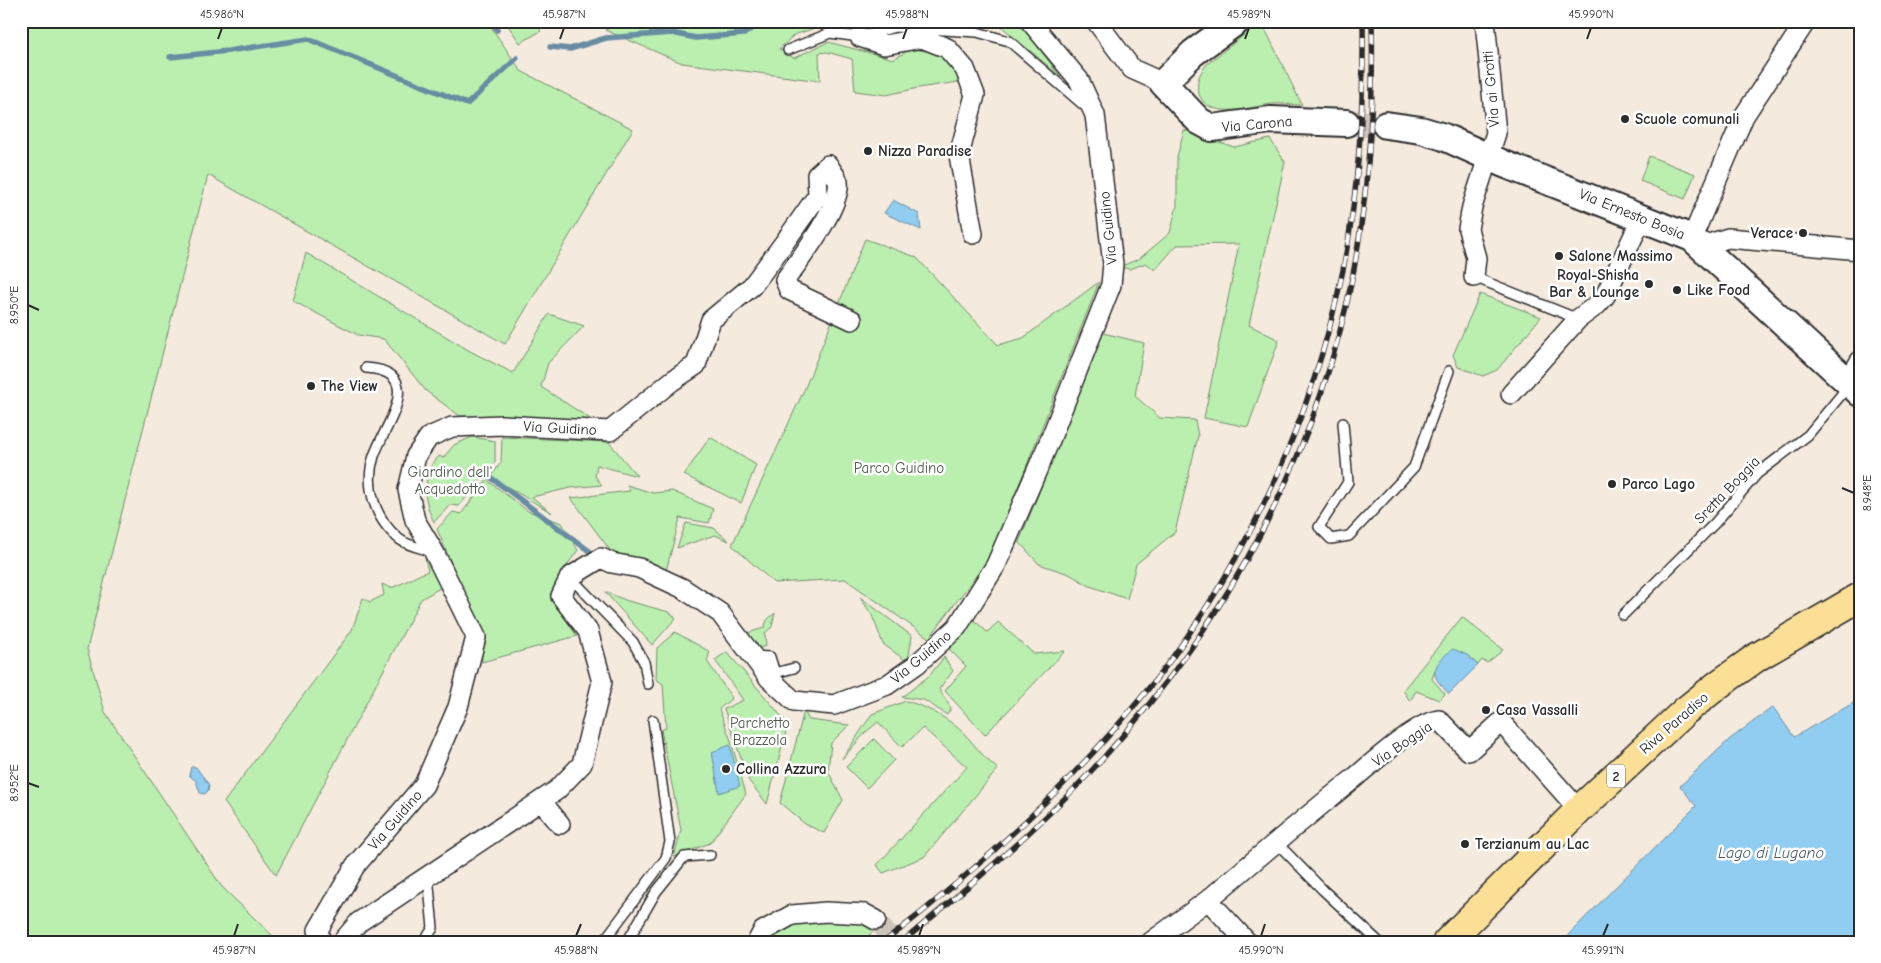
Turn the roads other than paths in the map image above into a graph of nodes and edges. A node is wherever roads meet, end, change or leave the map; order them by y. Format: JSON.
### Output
{"nodes":[{"id":1,"x":1030,"y":21,"type":"edge"},
{"id":2,"x":1096,"y":21,"type":"edge"},
{"id":3,"x":1237,"y":21,"type":"edge"},
{"id":4,"x":1485,"y":21,"type":"edge"},
{"id":5,"x":1806,"y":21,"type":"edge"},
{"id":6,"x":860,"y":38,"type":"junction"},
{"id":7,"x":788,"y":50,"type":"dead end"},
{"id":8,"x":1163,"y":83,"type":"junction"},
{"id":9,"x":1095,"y":115,"type":"junction"},
{"id":10,"x":1346,"y":123,"type":"tunnel mouth"},
{"id":11,"x":1386,"y":126,"type":"tunnel mouth"},
{"id":12,"x":1490,"y":156,"type":"junction"},
{"id":13,"x":1642,"y":218,"type":"junction"},
{"id":14,"x":972,"y":234,"type":"dead end"},
{"id":15,"x":1697,"y":242,"type":"junction"},
{"id":16,"x":1860,"y":250,"type":"edge"},
{"id":17,"x":1474,"y":277,"type":"joint"},
{"id":18,"x":1578,"y":319,"type":"junction"},
{"id":19,"x":852,"y":320,"type":"dead end"},
{"id":20,"x":366,"y":368,"type":"dead end"},
{"id":21,"x":1449,"y":371,"type":"dead end"},
{"id":22,"x":1856,"y":379,"type":"edge"},
{"id":23,"x":1511,"y":394,"type":"dead end"},
{"id":24,"x":1343,"y":423,"type":"dead end"},
{"id":25,"x":434,"y":552,"type":"junction"},
{"id":26,"x":570,"y":577,"type":"junction"},
{"id":27,"x":1860,"y":597,"type":"edge"},
{"id":28,"x":1623,"y":615,"type":"dead end"},
{"id":29,"x":753,"y":656,"type":"junction"},
{"id":30,"x":794,"y":668,"type":"dead end"},
{"id":31,"x":648,"y":684,"type":"dead end"},
{"id":32,"x":653,"y":720,"type":"dead end"},
{"id":33,"x":541,"y":801,"type":"junction"},
{"id":34,"x":1579,"y":810,"type":"junction"},
{"id":35,"x":560,"y":824,"type":"dead end"},
{"id":36,"x":1276,"y":842,"type":"junction"},
{"id":37,"x":710,"y":855,"type":"dead end"},
{"id":38,"x":428,"y":876,"type":"junction"},
{"id":39,"x":1208,"y":900,"type":"junction"},
{"id":40,"x":876,"y":920,"type":"tunnel mouth"},
{"id":41,"x":321,"y":942,"type":"edge"},
{"id":42,"x":342,"y":942,"type":"edge"},
{"id":43,"x":424,"y":942,"type":"edge"},
{"id":44,"x":603,"y":942,"type":"edge"},
{"id":45,"x":627,"y":942,"type":"edge"},
{"id":46,"x":757,"y":942,"type":"edge"},
{"id":47,"x":1151,"y":942,"type":"edge"},
{"id":48,"x":1247,"y":942,"type":"edge"},
{"id":49,"x":1379,"y":942,"type":"edge"},
{"id":50,"x":1446,"y":942,"type":"edge"}],
"edges":[{"from":1,"to":9,"type":"street","name":"Via Guidino"},
{"from":2,"to":8,"type":"street"},
{"from":3,"to":8,"type":"street"},
{"from":4,"to":12,"type":"street","name":"Via ai Grotti"},
{"from":5,"to":15,"type":"street"},
{"from":6,"to":7,"type":"lane"},
{"from":6,"to":9,"type":"lane"},
{"from":6,"to":14,"type":"street"},
{"from":8,"to":10,"type":"street","name":"Via Carona"},
{"from":9,"to":29,"type":"street","name":"Via Guidino"},
{"from":11,"to":12,"type":"street","name":"Via Ernesto Bosia"},
{"from":12,"to":13,"type":"street","name":"Via Ernesto Bosia"},
{"from":12,"to":17,"type":"street","name":"Via ai Grotti"},
{"from":13,"to":15,"type":"street","name":"Via Ernesto Bosia"},
{"from":13,"to":18,"type":"street"},
{"from":15,"to":16,"type":"street"},
{"from":15,"to":22,"type":"street","name":"Via Ernesto Bosia"},
{"from":17,"to":18,"type":"lane"},
{"from":18,"to":23,"type":"street"},
{"from":19,"to":25,"type":"street","name":"Via Guidino"},
{"from":20,"to":25,"type":"lane"},
{"from":21,"to":24,"type":"lane"},
{"from":22,"to":28,"type":"lane","name":"Sretta Boggia"},
{"from":25,"to":41,"type":"street","name":"Via Guidino"},
{"from":26,"to":29,"type":"street","name":"Via Guidino"},
{"from":26,"to":31,"type":"lane"},
{"from":26,"to":33,"type":"street"},
{"from":27,"to":34,"type":"main road","name":"Riva Paradiso","number":"2"},
{"from":29,"to":30,"type":"lane"},
{"from":32,"to":44,"type":"lane"},
{"from":33,"to":35,"type":"street"},
{"from":33,"to":38,"type":"street"},
{"from":34,"to":36,"type":"street","name":"Via Boggia"},
{"from":34,"to":50,"type":"main road","name":"Riva Paradiso","number":"2"},
{"from":36,"to":39,"type":"street","name":"Via Boggia"},
{"from":36,"to":49,"type":"lane"},
{"from":37,"to":45,"type":"lane"},
{"from":38,"to":42,"type":"street"},
{"from":38,"to":43,"type":"lane"},
{"from":39,"to":47,"type":"street","name":"Via Boggia"},
{"from":39,"to":48,"type":"street"},
{"from":40,"to":46,"type":"street"}]}
